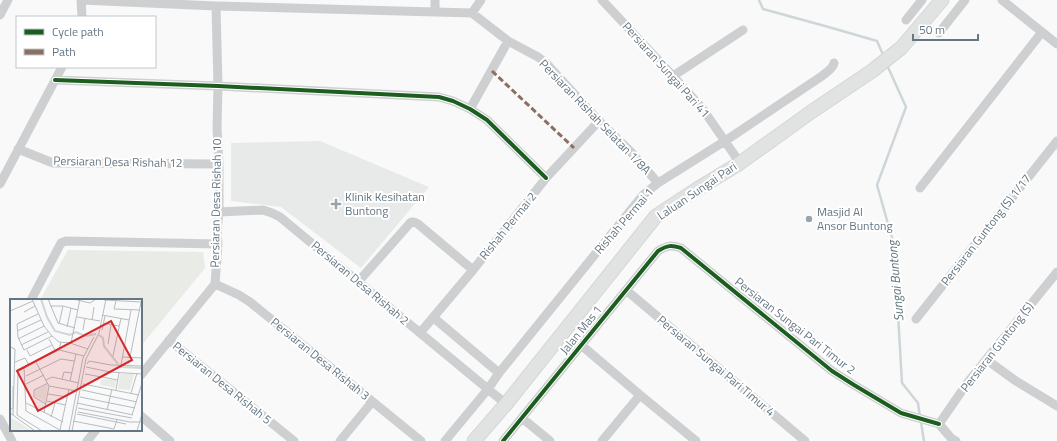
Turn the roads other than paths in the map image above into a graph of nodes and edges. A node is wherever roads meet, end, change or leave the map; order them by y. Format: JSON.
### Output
{"nodes":[{"id":1,"x":8,"y":0,"type":"edge"},
{"id":2,"x":81,"y":0,"type":"edge"},
{"id":3,"x":435,"y":0,"type":"edge"},
{"id":4,"x":482,"y":0,"type":"edge"},
{"id":5,"x":602,"y":0,"type":"edge"},
{"id":6,"x":922,"y":0,"type":"edge"},
{"id":7,"x":942,"y":0,"type":"edge"},
{"id":8,"x":965,"y":0,"type":"edge"},
{"id":9,"x":1002,"y":0,"type":"edge"},
{"id":10,"x":136,"y":1,"type":"edge"},
{"id":11,"x":180,"y":2,"type":"edge"},
{"id":12,"x":612,"y":3,"type":"edge"},
{"id":13,"x":216,"y":6,"type":"junction"},
{"id":14,"x":435,"y":12,"type":"junction"},
{"id":15,"x":472,"y":13,"type":"junction"},
{"id":16,"x":0,"y":15,"type":"edge"},
{"id":17,"x":82,"y":16,"type":"edge"},
{"id":18,"x":906,"y":20,"type":"dead end"},
{"id":19,"x":743,"y":30,"type":"dead end"},
{"id":20,"x":1042,"y":32,"type":"junction"},
{"id":21,"x":939,"y":33,"type":"dead end"},
{"id":22,"x":508,"y":41,"type":"junction"},
{"id":23,"x":1057,"y":44,"type":"edge"},
{"id":24,"x":834,"y":63,"type":"dead end"},
{"id":25,"x":61,"y":68,"type":"edge"},
{"id":26,"x":673,"y":76,"type":"junction"},
{"id":27,"x":55,"y":80,"type":"junction"},
{"id":28,"x":218,"y":86,"type":"junction"},
{"id":29,"x":470,"y":109,"type":"junction"},
{"id":30,"x":599,"y":121,"type":"junction"},
{"id":31,"x":726,"y":141,"type":"junction"},
{"id":32,"x":1057,"y":141,"type":"edge"},
{"id":33,"x":18,"y":149,"type":"junction"},
{"id":34,"x":740,"y":163,"type":"junction"},
{"id":35,"x":219,"y":164,"type":"junction"},
{"id":36,"x":546,"y":178,"type":"junction"},
{"id":37,"x":658,"y":183,"type":"junction"},
{"id":38,"x":0,"y":184,"type":"edge"},
{"id":39,"x":920,"y":188,"type":"dead end"},
{"id":40,"x":219,"y":212,"type":"junction"},
{"id":41,"x":218,"y":244,"type":"junction"},
{"id":42,"x":681,"y":248,"type":"joint"},
{"id":43,"x":473,"y":270,"type":"junction"},
{"id":44,"x":1057,"y":272,"type":"edge"},
{"id":45,"x":358,"y":282,"type":"junction"},
{"id":46,"x":215,"y":284,"type":"junction"},
{"id":47,"x":626,"y":290,"type":"junction"},
{"id":48,"x":32,"y":299,"type":"edge"},
{"id":49,"x":434,"y":318,"type":"junction"},
{"id":50,"x":916,"y":319,"type":"dead end"},
{"id":51,"x":420,"y":333,"type":"junction"},
{"id":52,"x":169,"y":340,"type":"junction"},
{"id":53,"x":581,"y":345,"type":"junction"},
{"id":54,"x":987,"y":360,"type":"junction"},
{"id":55,"x":499,"y":373,"type":"junction"},
{"id":56,"x":142,"y":374,"type":"edge"},
{"id":57,"x":488,"y":389,"type":"junction"},
{"id":58,"x":640,"y":395,"type":"junction"},
{"id":59,"x":372,"y":402,"type":"junction"},
{"id":60,"x":506,"y":404,"type":"junction"},
{"id":61,"x":1057,"y":406,"type":"edge"},
{"id":62,"x":142,"y":417,"type":"edge"},
{"id":63,"x":522,"y":418,"type":"junction"},
{"id":64,"x":0,"y":419,"type":"edge"},
{"id":65,"x":939,"y":424,"type":"junction"},
{"id":66,"x":95,"y":431,"type":"edge"},
{"id":67,"x":12,"y":441,"type":"edge"},
{"id":68,"x":87,"y":441,"type":"edge"},
{"id":69,"x":170,"y":441,"type":"edge"},
{"id":70,"x":294,"y":441,"type":"edge"},
{"id":71,"x":340,"y":441,"type":"edge"},
{"id":72,"x":421,"y":441,"type":"edge"},
{"id":73,"x":445,"y":441,"type":"edge"},
{"id":74,"x":474,"y":441,"type":"edge"},
{"id":75,"x":503,"y":441,"type":"edge"},
{"id":76,"x":550,"y":441,"type":"edge"},
{"id":77,"x":602,"y":441,"type":"edge"},
{"id":78,"x":696,"y":441,"type":"edge"},
{"id":79,"x":805,"y":441,"type":"edge"},
{"id":80,"x":956,"y":441,"type":"edge"}],
"edges":[{"from":1,"to":16,"type":"street"},
{"from":2,"to":10,"type":"street"},
{"from":2,"to":17,"type":"street"},
{"from":3,"to":14,"type":"street"},
{"from":4,"to":15,"type":"street"},
{"from":5,"to":12,"type":"street","name":"Persiaran Sungai Pari 41"},
{"from":6,"to":18,"type":"street"},
{"from":7,"to":34,"type":"main road","name":"Laluan Sungai Pari"},
{"from":8,"to":21,"type":"street"},
{"from":9,"to":20,"type":"street"},
{"from":10,"to":11,"type":"street"},
{"from":11,"to":13,"type":"street"},
{"from":12,"to":26,"type":"street","name":"Persiaran Sungai Pari 41"},
{"from":13,"to":14,"type":"street"},
{"from":13,"to":28,"type":"street","name":"Persiaran Desa Rishah 10"},
{"from":14,"to":15,"type":"street"},
{"from":15,"to":22,"type":"street","name":"Persiaran Rishah Selatan 1/8A"},
{"from":19,"to":26,"type":"street"},
{"from":20,"to":23,"type":"street"},
{"from":20,"to":39,"type":"street"},
{"from":22,"to":29,"type":"street"},
{"from":22,"to":30,"type":"street","name":"Persiaran Rishah Selatan 1/8A"},
{"from":24,"to":31,"type":"street","name":"Rishah Permai 1"},
{"from":25,"to":27,"type":"street"},
{"from":26,"to":31,"type":"street","name":"Persiaran Sungai Pari 41"},
{"from":27,"to":28,"type":"street"},
{"from":27,"to":33,"type":"street"},
{"from":28,"to":29,"type":"street"},
{"from":28,"to":35,"type":"street","name":"Persiaran Desa Rishah 10"},
{"from":29,"to":36,"type":"street"},
{"from":30,"to":36,"type":"street","name":"Rishah Permai 2"},
{"from":30,"to":37,"type":"street","name":"Persiaran Rishah Selatan 1/8A"},
{"from":31,"to":34,"type":"street","name":"Persiaran Sungai Pari 41"},
{"from":31,"to":37,"type":"street","name":"Rishah Permai 1"},
{"from":32,"to":50,"type":"street","name":"Persiaran Guntong (S) 1/17"},
{"from":33,"to":35,"type":"street","name":"Persiaran Desa Rishah 12"},
{"from":33,"to":38,"type":"street"},
{"from":34,"to":60,"type":"main road","name":"Laluan Sungai Pari"},
{"from":35,"to":40,"type":"street","name":"Persiaran Desa Rishah 10"},
{"from":36,"to":43,"type":"street","name":"Rishah Permai 2"},
{"from":37,"to":55,"type":"street","name":"Rishah Permai 1"},
{"from":40,"to":41,"type":"street","name":"Persiaran Desa Rishah 10"},
{"from":40,"to":45,"type":"street","name":"Persiaran Desa Rishah 2"},
{"from":41,"to":46,"type":"street","name":"Persiaran Desa Rishah 10"},
{"from":41,"to":48,"type":"street"},
{"from":42,"to":47,"type":"street","name":"Jalan Mas 1"},
{"from":42,"to":65,"type":"street","name":"Persiaran Sungai Pari Timur 2"},
{"from":43,"to":45,"type":"street"},
{"from":43,"to":49,"type":"street","name":"Rishah Permai 2"},
{"from":44,"to":54,"type":"street","name":"Persiaran Guntong (S)"},
{"from":45,"to":51,"type":"street","name":"Persiaran Desa Rishah 2"},
{"from":46,"to":52,"type":"street","name":"Persiaran Desa Rishah 10"},
{"from":46,"to":59,"type":"street","name":"Persiaran Desa Rishah 3"},
{"from":47,"to":53,"type":"street","name":"Jalan Mas 1"},
{"from":47,"to":79,"type":"street","name":"Persiaran Sungai Pari Timur 4"},
{"from":49,"to":51,"type":"street","name":"Rishah Permai 2"},
{"from":49,"to":55,"type":"street"},
{"from":51,"to":57,"type":"street","name":"Persiaran Desa Rishah 2"},
{"from":52,"to":56,"type":"street","name":"Persiaran Desa Rishah 10"},
{"from":52,"to":70,"type":"street","name":"Persiaran Desa Rishah 5"},
{"from":53,"to":58,"type":"street"},
{"from":53,"to":63,"type":"street","name":"Jalan Mas 1"},
{"from":54,"to":61,"type":"street"},
{"from":54,"to":65,"type":"street","name":"Persiaran Guntong (S)"},
{"from":55,"to":57,"type":"street","name":"Rishah Permai 1"},
{"from":57,"to":60,"type":"street","name":"Persiaran Desa Rishah 2"},
{"from":57,"to":73,"type":"street","name":"Rishah Permai 1"},
{"from":58,"to":77,"type":"street"},
{"from":58,"to":78,"type":"street"},
{"from":59,"to":71,"type":"street"},
{"from":59,"to":72,"type":"street","name":"Persiaran Desa Rishah 3"},
{"from":60,"to":74,"type":"main road","name":"Laluan Sungai Pari"},
{"from":62,"to":69,"type":"street"},
{"from":63,"to":75,"type":"street","name":"Jalan Mas 1"},
{"from":63,"to":76,"type":"street"},
{"from":64,"to":67,"type":"street"},
{"from":65,"to":80,"type":"street"},
{"from":66,"to":68,"type":"street"}]}
